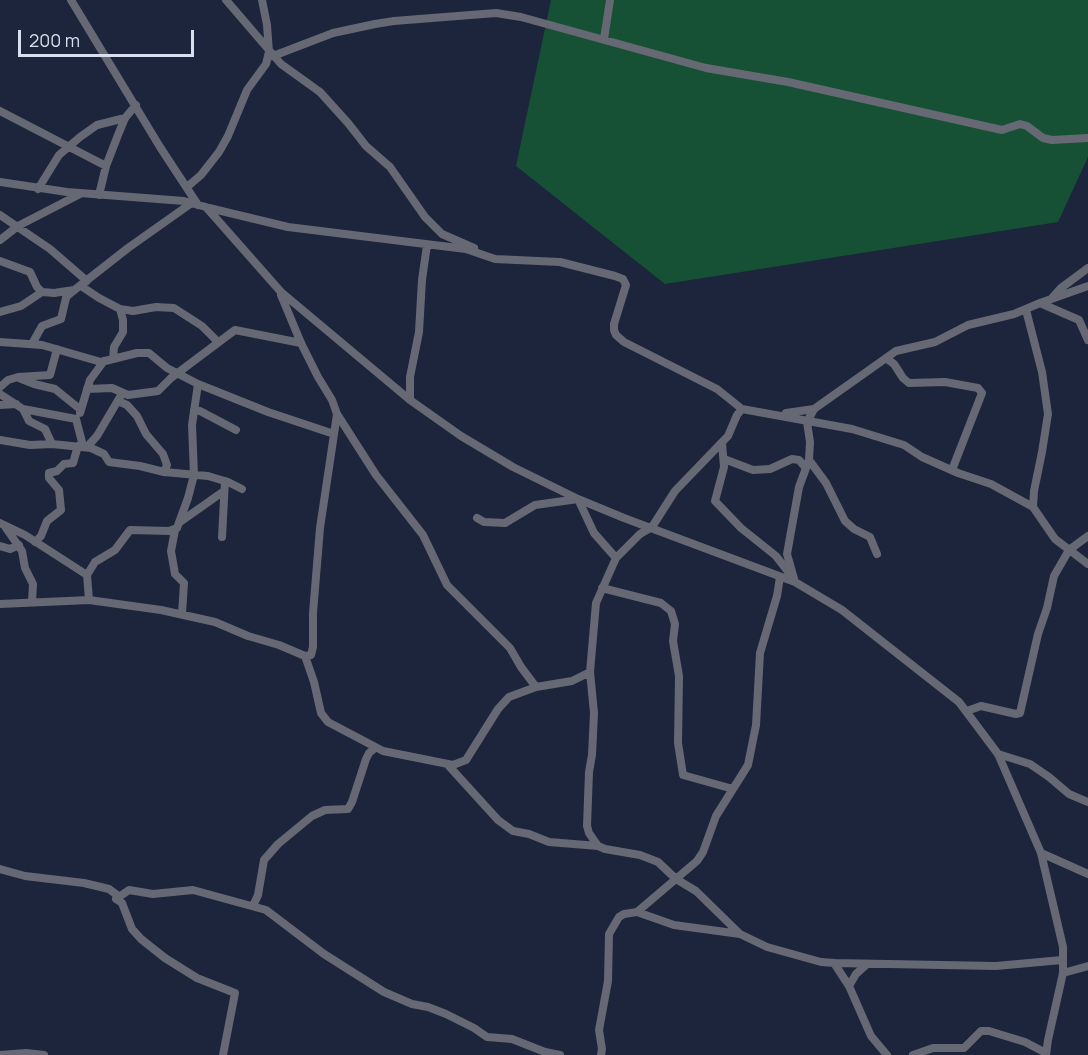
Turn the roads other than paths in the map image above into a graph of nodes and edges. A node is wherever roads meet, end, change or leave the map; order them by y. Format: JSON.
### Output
{"nodes":[{"id":1,"x":72,"y":0,"type":"edge"},
{"id":2,"x":226,"y":0,"type":"edge"},
{"id":3,"x":262,"y":0,"type":"edge"},
{"id":4,"x":610,"y":0,"type":"edge"},
{"id":5,"x":604,"y":39,"type":"junction"},
{"id":6,"x":271,"y":54,"type":"junction"},
{"id":7,"x":136,"y":105,"type":"junction"},
{"id":8,"x":0,"y":111,"type":"edge"},
{"id":9,"x":125,"y":118,"type":"junction"},
{"id":10,"x":1088,"y":138,"type":"edge"},
{"id":11,"x":69,"y":146,"type":"junction"},
{"id":12,"x":106,"y":166,"type":"junction"},
{"id":13,"x":0,"y":182,"type":"edge"},
{"id":14,"x":187,"y":187,"type":"junction"},
{"id":15,"x":38,"y":189,"type":"junction"},
{"id":16,"x":81,"y":194,"type":"junction"},
{"id":17,"x":99,"y":195,"type":"junction"},
{"id":18,"x":199,"y":205,"type":"junction"},
{"id":19,"x":0,"y":215,"type":"edge"},
{"id":20,"x":18,"y":226,"type":"junction"},
{"id":21,"x":0,"y":240,"type":"edge"},
{"id":22,"x":427,"y":245,"type":"junction"},
{"id":23,"x":488,"y":257,"type":"junction"},
{"id":24,"x":0,"y":261,"type":"edge"},
{"id":25,"x":1088,"y":268,"type":"edge"},
{"id":26,"x":81,"y":286,"type":"junction"},
{"id":27,"x":1088,"y":286,"type":"edge"},
{"id":28,"x":42,"y":292,"type":"junction"},
{"id":29,"x":280,"y":292,"type":"junction"},
{"id":30,"x":1051,"y":299,"type":"junction"},
{"id":31,"x":1040,"y":303,"type":"junction"},
{"id":32,"x":120,"y":309,"type":"junction"},
{"id":33,"x":1026,"y":310,"type":"junction"},
{"id":34,"x":0,"y":312,"type":"edge"},
{"id":35,"x":1088,"y":340,"type":"edge"},
{"id":36,"x":0,"y":342,"type":"edge"},
{"id":37,"x":218,"y":342,"type":"junction"},
{"id":38,"x":302,"y":342,"type":"junction"},
{"id":39,"x":32,"y":344,"type":"junction"},
{"id":40,"x":57,"y":349,"type":"junction"},
{"id":41,"x":886,"y":358,"type":"junction"},
{"id":42,"x":113,"y":359,"type":"junction"},
{"id":43,"x":104,"y":361,"type":"junction"},
{"id":44,"x":177,"y":373,"type":"junction"},
{"id":45,"x":18,"y":377,"type":"junction"},
{"id":46,"x":198,"y":384,"type":"junction"},
{"id":47,"x":0,"y":387,"type":"edge"},
{"id":48,"x":87,"y":389,"type":"junction"},
{"id":49,"x":0,"y":394,"type":"edge"},
{"id":50,"x":120,"y":397,"type":"junction"},
{"id":51,"x":410,"y":400,"type":"junction"},
{"id":52,"x":16,"y":404,"type":"junction"},
{"id":53,"x":0,"y":405,"type":"edge"},
{"id":54,"x":23,"y":409,"type":"junction"},
{"id":55,"x":742,"y":409,"type":"junction"},
{"id":56,"x":814,"y":409,"type":"junction"},
{"id":57,"x":81,"y":410,"type":"junction"},
{"id":58,"x":194,"y":410,"type":"junction"},
{"id":59,"x":337,"y":414,"type":"junction"},
{"id":60,"x":775,"y":414,"type":"junction"},
{"id":61,"x":78,"y":420,"type":"junction"},
{"id":62,"x":807,"y":422,"type":"junction"},
{"id":63,"x":236,"y":430,"type":"dead end"},
{"id":64,"x":334,"y":434,"type":"junction"},
{"id":65,"x":0,"y":440,"type":"edge"},
{"id":66,"x":722,"y":443,"type":"junction"},
{"id":67,"x":52,"y":444,"type":"junction"},
{"id":68,"x":82,"y":446,"type":"junction"},
{"id":69,"x":723,"y":459,"type":"junction"},
{"id":70,"x":808,"y":464,"type":"junction"},
{"id":71,"x":952,"y":470,"type":"junction"},
{"id":72,"x":164,"y":472,"type":"junction"},
{"id":73,"x":194,"y":475,"type":"junction"},
{"id":74,"x":225,"y":481,"type":"junction"},
{"id":75,"x":242,"y":489,"type":"dead end"},
{"id":76,"x":225,"y":491,"type":"junction"},
{"id":77,"x":578,"y":499,"type":"junction"},
{"id":78,"x":1033,"y":507,"type":"junction"},
{"id":79,"x":477,"y":518,"type":"dead end"},
{"id":80,"x":180,"y":522,"type":"junction"},
{"id":81,"x":0,"y":523,"type":"edge"},
{"id":82,"x":652,"y":528,"type":"junction"},
{"id":83,"x":175,"y":530,"type":"junction"},
{"id":84,"x":1088,"y":536,"type":"edge"},
{"id":85,"x":222,"y":537,"type":"dead end"},
{"id":86,"x":35,"y":542,"type":"junction"},
{"id":87,"x":19,"y":545,"type":"junction"},
{"id":88,"x":0,"y":546,"type":"edge"},
{"id":89,"x":1070,"y":550,"type":"junction"},
{"id":90,"x":877,"y":554,"type":"dead end"},
{"id":91,"x":616,"y":558,"type":"junction"},
{"id":92,"x":1088,"y":564,"type":"edge"},
{"id":93,"x":87,"y":575,"type":"junction"},
{"id":94,"x":780,"y":577,"type":"junction"},
{"id":95,"x":795,"y":582,"type":"junction"},
{"id":96,"x":602,"y":588,"type":"junction"},
{"id":97,"x":89,"y":600,"type":"junction"},
{"id":98,"x":32,"y":602,"type":"junction"},
{"id":99,"x":0,"y":604,"type":"edge"},
{"id":100,"x":182,"y":614,"type":"junction"},
{"id":101,"x":305,"y":656,"type":"junction"},
{"id":102,"x":590,"y":672,"type":"junction"},
{"id":103,"x":536,"y":687,"type":"junction"},
{"id":104,"x":967,"y":711,"type":"junction"},
{"id":105,"x":375,"y":748,"type":"junction"},
{"id":106,"x":998,"y":754,"type":"junction"},
{"id":107,"x":448,"y":765,"type":"junction"},
{"id":108,"x":733,"y":789,"type":"junction"},
{"id":109,"x":1088,"y":802,"type":"edge"},
{"id":110,"x":598,"y":846,"type":"junction"},
{"id":111,"x":1041,"y":853,"type":"junction"},
{"id":112,"x":0,"y":869,"type":"edge"},
{"id":113,"x":1088,"y":874,"type":"edge"},
{"id":114,"x":676,"y":879,"type":"junction"},
{"id":115,"x":116,"y":899,"type":"junction"},
{"id":116,"x":253,"y":906,"type":"junction"},
{"id":117,"x":637,"y":912,"type":"junction"},
{"id":118,"x":740,"y":934,"type":"junction"},
{"id":119,"x":1062,"y":960,"type":"junction"},
{"id":120,"x":834,"y":963,"type":"junction"},
{"id":121,"x":867,"y":964,"type":"junction"},
{"id":122,"x":1088,"y":966,"type":"edge"},
{"id":123,"x":1063,"y":973,"type":"junction"},
{"id":124,"x":849,"y":986,"type":"junction"},
{"id":125,"x":877,"y":1044,"type":"junction"},
{"id":126,"x":0,"y":1054,"type":"edge"},
{"id":127,"x":1046,"y":1054,"type":"edge"},
{"id":128,"x":44,"y":1055,"type":"edge"},
{"id":129,"x":224,"y":1055,"type":"edge"},
{"id":130,"x":560,"y":1055,"type":"edge"},
{"id":131,"x":601,"y":1055,"type":"edge"},
{"id":132,"x":876,"y":1055,"type":"edge"},
{"id":133,"x":887,"y":1055,"type":"edge"},
{"id":134,"x":913,"y":1055,"type":"edge"}],
"edges":[{"from":1,"to":7,"type":"street"},
{"from":2,"to":6,"type":"street"},
{"from":3,"to":6,"type":"street"},
{"from":4,"to":5,"type":"street"},
{"from":5,"to":6,"type":"street"},
{"from":5,"to":10,"type":"street"},
{"from":6,"to":14,"type":"street"},
{"from":6,"to":23,"type":"street"},
{"from":7,"to":9,"type":"street"},
{"from":7,"to":14,"type":"street"},
{"from":8,"to":11,"type":"street"},
{"from":9,"to":11,"type":"street"},
{"from":9,"to":12,"type":"street"},
{"from":11,"to":12,"type":"street"},
{"from":11,"to":15,"type":"street"},
{"from":12,"to":17,"type":"street"},
{"from":13,"to":15,"type":"street"},
{"from":14,"to":18,"type":"street"},
{"from":15,"to":16,"type":"street"},
{"from":16,"to":17,"type":"street"},
{"from":16,"to":20,"type":"street"},
{"from":17,"to":18,"type":"street"},
{"from":18,"to":22,"type":"street"},
{"from":18,"to":26,"type":"street"},
{"from":18,"to":29,"type":"street"},
{"from":19,"to":20,"type":"street"},
{"from":20,"to":21,"type":"street"},
{"from":20,"to":26,"type":"street"},
{"from":22,"to":23,"type":"street"},
{"from":22,"to":51,"type":"street"},
{"from":23,"to":55,"type":"street"},
{"from":24,"to":28,"type":"street"},
{"from":25,"to":30,"type":"street"},
{"from":26,"to":28,"type":"street"},
{"from":26,"to":32,"type":"street"},
{"from":26,"to":39,"type":"street"},
{"from":27,"to":30,"type":"street"},
{"from":28,"to":34,"type":"street"},
{"from":29,"to":38,"type":"street"},
{"from":29,"to":51,"type":"street"},
{"from":30,"to":31,"type":"street"},
{"from":31,"to":33,"type":"street"},
{"from":31,"to":35,"type":"street"},
{"from":32,"to":37,"type":"street"},
{"from":32,"to":42,"type":"street"},
{"from":33,"to":41,"type":"street"},
{"from":33,"to":78,"type":"street"},
{"from":36,"to":39,"type":"street"},
{"from":37,"to":38,"type":"street"},
{"from":37,"to":44,"type":"street"},
{"from":38,"to":59,"type":"street"},
{"from":39,"to":40,"type":"street"},
{"from":40,"to":43,"type":"street"},
{"from":40,"to":45,"type":"street"},
{"from":41,"to":56,"type":"street"},
{"from":41,"to":71,"type":"street"},
{"from":42,"to":43,"type":"street"},
{"from":42,"to":44,"type":"street"},
{"from":43,"to":48,"type":"street"},
{"from":44,"to":46,"type":"street"},
{"from":44,"to":50,"type":"street"},
{"from":45,"to":47,"type":"street"},
{"from":45,"to":57,"type":"street"},
{"from":46,"to":58,"type":"street"},
{"from":46,"to":64,"type":"street"},
{"from":48,"to":50,"type":"street"},
{"from":48,"to":57,"type":"street"},
{"from":49,"to":52,"type":"street"},
{"from":50,"to":68,"type":"street"},
{"from":50,"to":72,"type":"street"},
{"from":51,"to":77,"type":"street"},
{"from":52,"to":53,"type":"street"},
{"from":52,"to":54,"type":"street"},
{"from":54,"to":61,"type":"street"},
{"from":54,"to":67,"type":"street"},
{"from":55,"to":60,"type":"street"},
{"from":55,"to":66,"type":"street"},
{"from":56,"to":60,"type":"street"},
{"from":56,"to":62,"type":"street"},
{"from":57,"to":61,"type":"street"},
{"from":58,"to":63,"type":"street"},
{"from":58,"to":73,"type":"street"},
{"from":59,"to":64,"type":"street"},
{"from":59,"to":103,"type":"street"},
{"from":60,"to":62,"type":"street"},
{"from":61,"to":68,"type":"street"},
{"from":62,"to":70,"type":"street"},
{"from":62,"to":71,"type":"street"},
{"from":64,"to":101,"type":"street"},
{"from":65,"to":67,"type":"street"},
{"from":66,"to":69,"type":"street"},
{"from":66,"to":82,"type":"street"},
{"from":67,"to":68,"type":"street"},
{"from":68,"to":72,"type":"street"},
{"from":68,"to":86,"type":"street"},
{"from":69,"to":70,"type":"street"},
{"from":69,"to":95,"type":"street"},
{"from":70,"to":90,"type":"street"},
{"from":70,"to":95,"type":"street"},
{"from":71,"to":78,"type":"street"},
{"from":72,"to":73,"type":"street"},
{"from":73,"to":74,"type":"street"},
{"from":73,"to":80,"type":"street"},
{"from":74,"to":75,"type":"street"},
{"from":74,"to":76,"type":"street"},
{"from":76,"to":80,"type":"street"},
{"from":76,"to":85,"type":"street"},
{"from":77,"to":79,"type":"street"},
{"from":77,"to":82,"type":"street"},
{"from":77,"to":91,"type":"street"},
{"from":78,"to":89,"type":"street"},
{"from":80,"to":83,"type":"street"},
{"from":81,"to":86,"type":"street"},
{"from":81,"to":87,"type":"street"},
{"from":82,"to":91,"type":"street"},
{"from":82,"to":94,"type":"street"},
{"from":83,"to":93,"type":"street"},
{"from":83,"to":100,"type":"street"},
{"from":84,"to":89,"type":"street"},
{"from":86,"to":93,"type":"street"},
{"from":87,"to":88,"type":"street"},
{"from":87,"to":98,"type":"street"},
{"from":89,"to":92,"type":"street"},
{"from":89,"to":104,"type":"street"},
{"from":91,"to":96,"type":"street"},
{"from":93,"to":97,"type":"street"},
{"from":94,"to":95,"type":"street"},
{"from":94,"to":108,"type":"street"},
{"from":95,"to":104,"type":"street"},
{"from":96,"to":102,"type":"street"},
{"from":96,"to":108,"type":"street"},
{"from":97,"to":98,"type":"street"},
{"from":97,"to":100,"type":"street"},
{"from":98,"to":99,"type":"street"},
{"from":100,"to":101,"type":"street"},
{"from":101,"to":105,"type":"street"},
{"from":102,"to":103,"type":"street"},
{"from":102,"to":110,"type":"street"},
{"from":103,"to":107,"type":"street"},
{"from":104,"to":106,"type":"street"},
{"from":105,"to":107,"type":"street"},
{"from":105,"to":116,"type":"street"},
{"from":106,"to":109,"type":"street"},
{"from":106,"to":111,"type":"street"},
{"from":107,"to":110,"type":"street"},
{"from":108,"to":114,"type":"street"},
{"from":110,"to":114,"type":"street"},
{"from":111,"to":113,"type":"street"},
{"from":111,"to":119,"type":"street"},
{"from":112,"to":115,"type":"street"},
{"from":114,"to":117,"type":"street"},
{"from":114,"to":118,"type":"street"},
{"from":115,"to":116,"type":"street"},
{"from":115,"to":129,"type":"street"},
{"from":116,"to":130,"type":"street"},
{"from":117,"to":118,"type":"street"},
{"from":117,"to":131,"type":"street"},
{"from":118,"to":120,"type":"street"},
{"from":119,"to":121,"type":"street"},
{"from":119,"to":123,"type":"street"},
{"from":120,"to":121,"type":"street"},
{"from":120,"to":124,"type":"street"},
{"from":121,"to":124,"type":"street"},
{"from":122,"to":123,"type":"street"},
{"from":123,"to":127,"type":"street"},
{"from":124,"to":125,"type":"street"},
{"from":125,"to":132,"type":"street"},
{"from":125,"to":133,"type":"street"},
{"from":126,"to":128,"type":"street"},
{"from":127,"to":134,"type":"street"}]}
